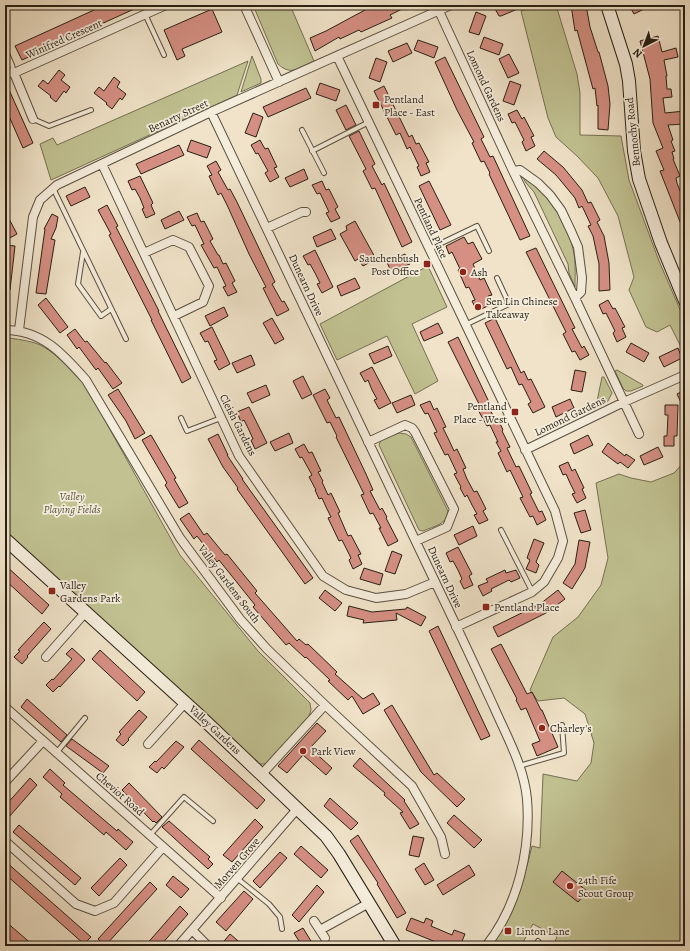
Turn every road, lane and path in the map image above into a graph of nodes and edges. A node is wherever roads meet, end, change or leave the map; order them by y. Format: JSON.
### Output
{"nodes":[{"id":1,"x":166,"y":5,"type":"edge"},
{"id":2,"x":244,"y":5,"type":"edge"},
{"id":3,"x":451,"y":5,"type":"edge"},
{"id":4,"x":607,"y":5,"type":"edge"},
{"id":5,"x":439,"y":11,"type":"junction"},
{"id":6,"x":145,"y":14,"type":"junction"},
{"id":7,"x":5,"y":49,"type":"edge"},
{"id":8,"x":164,"y":55,"type":"dead end"},
{"id":9,"x":337,"y":56,"type":"junction"},
{"id":10,"x":5,"y":72,"type":"edge"},
{"id":11,"x":14,"y":74,"type":"junction"},
{"id":12,"x":279,"y":82,"type":"junction"},
{"id":13,"x":92,"y":110,"type":"dead end"},
{"id":14,"x":212,"y":112,"type":"junction"},
{"id":15,"x":33,"y":119,"type":"joint"},
{"id":16,"x":369,"y":122,"type":"junction"},
{"id":17,"x":302,"y":130,"type":"dead end"},
{"id":18,"x":312,"y":151,"type":"junction"},
{"id":19,"x":102,"y":164,"type":"junction"},
{"id":20,"x":513,"y":171,"type":"junction"},
{"id":21,"x":324,"y":173,"type":"dead end"},
{"id":22,"x":53,"y":188,"type":"junction"},
{"id":23,"x":306,"y":212,"type":"dead end"},
{"id":24,"x":267,"y":228,"type":"junction"},
{"id":25,"x":429,"y":249,"type":"junction"},
{"id":26,"x":489,"y":251,"type":"dead end"},
{"id":27,"x":84,"y":252,"type":"junction"},
{"id":28,"x":144,"y":253,"type":"junction"},
{"id":29,"x":497,"y":278,"type":"dead end"},
{"id":30,"x":575,"y":298,"type":"junction"},
{"id":31,"x":685,"y":301,"type":"edge"},
{"id":32,"x":111,"y":309,"type":"junction"},
{"id":33,"x":174,"y":316,"type":"junction"},
{"id":34,"x":465,"y":325,"type":"junction"},
{"id":35,"x":5,"y":330,"type":"edge"},
{"id":36,"x":19,"y":330,"type":"junction"},
{"id":37,"x":126,"y":339,"type":"dead end"},
{"id":38,"x":685,"y":375,"type":"edge"},
{"id":39,"x":624,"y":402,"type":"junction"},
{"id":40,"x":181,"y":418,"type":"dead end"},
{"id":41,"x":222,"y":418,"type":"junction"},
{"id":42,"x":639,"y":434,"type":"dead end"},
{"id":43,"x":368,"y":442,"type":"junction"},
{"id":44,"x":525,"y":450,"type":"junction"},
{"id":45,"x":501,"y":530,"type":"dead end"},
{"id":46,"x":5,"y":539,"type":"edge"},
{"id":47,"x":416,"y":541,"type":"junction"},
{"id":48,"x":435,"y":582,"type":"junction"},
{"id":49,"x":532,"y":592,"type":"junction"},
{"id":50,"x":85,"y":612,"type":"junction"},
{"id":51,"x":456,"y":627,"type":"junction"},
{"id":52,"x":46,"y":657,"type":"dead end"},
{"id":53,"x":185,"y":703,"type":"junction"},
{"id":54,"x":324,"y":705,"type":"junction"},
{"id":55,"x":5,"y":707,"type":"edge"},
{"id":56,"x":85,"y":718,"type":"dead end"},
{"id":57,"x":562,"y":725,"type":"dead end"},
{"id":58,"x":43,"y":741,"type":"junction"},
{"id":59,"x":148,"y":744,"type":"dead end"},
{"id":60,"x":56,"y":753,"type":"junction"},
{"id":61,"x":519,"y":766,"type":"junction"},
{"id":62,"x":262,"y":774,"type":"junction"},
{"id":63,"x":5,"y":782,"type":"edge"},
{"id":64,"x":298,"y":808,"type":"junction"},
{"id":65,"x":213,"y":821,"type":"dead end"},
{"id":66,"x":150,"y":835,"type":"junction"},
{"id":67,"x":5,"y":841,"type":"edge"},
{"id":68,"x":163,"y":847,"type":"junction"},
{"id":69,"x":445,"y":854,"type":"dead end"},
{"id":70,"x":238,"y":879,"type":"junction"},
{"id":71,"x":221,"y":898,"type":"junction"},
{"id":72,"x":369,"y":903,"type":"junction"},
{"id":73,"x":314,"y":921,"type":"dead end"},
{"id":74,"x":282,"y":929,"type":"dead end"},
{"id":75,"x":192,"y":930,"type":"junction"},
{"id":76,"x":320,"y":930,"type":"junction"},
{"id":77,"x":325,"y":938,"type":"dead end"},
{"id":78,"x":538,"y":941,"type":"dead end"},
{"id":79,"x":178,"y":946,"type":"edge"},
{"id":80,"x":208,"y":946,"type":"edge"},
{"id":81,"x":395,"y":946,"type":"edge"},
{"id":82,"x":486,"y":946,"type":"edge"},
{"id":83,"x":536,"y":946,"type":"edge"}],
"edges":[{"from":1,"to":6,"type":"street","name":"Winifred Crescent"},
{"from":2,"to":12,"type":"street"},
{"from":3,"to":5,"type":"street","name":"Benarty Street"},
{"from":4,"to":31,"type":"street","name":"Bennochy Road"},
{"from":5,"to":9,"type":"street","name":"Benarty Street"},
{"from":5,"to":20,"type":"street","name":"Lomond Gardens"},
{"from":6,"to":8,"type":"lane"},
{"from":6,"to":11,"type":"street","name":"Winifred Crescent"},
{"from":7,"to":11,"type":"lane"},
{"from":9,"to":12,"type":"street","name":"Benarty Street"},
{"from":9,"to":16,"type":"street","name":"Pentland Place"},
{"from":10,"to":11,"type":"street"},
{"from":11,"to":15,"type":"street"},
{"from":12,"to":14,"type":"street","name":"Benarty Street"},
{"from":13,"to":15,"type":"lane"},
{"from":14,"to":19,"type":"street","name":"Benarty Street"},
{"from":14,"to":24,"type":"street","name":"Dunearn Drive"},
{"from":16,"to":18,"type":"lane"},
{"from":16,"to":25,"type":"street","name":"Pentland Place"},
{"from":17,"to":18,"type":"lane"},
{"from":18,"to":21,"type":"lane"},
{"from":19,"to":22,"type":"street","name":"Benarty Street"},
{"from":19,"to":28,"type":"street","name":"Cleish Gardens"},
{"from":20,"to":30,"type":"street","name":"Lomond Gardens"},
{"from":20,"to":30,"type":"street"},
{"from":22,"to":27,"type":"lane"},
{"from":22,"to":36,"type":"street","name":"Benarty Street"},
{"from":23,"to":24,"type":"street"},
{"from":24,"to":43,"type":"street","name":"Dunearn Drive"},
{"from":25,"to":26,"type":"lane"},
{"from":25,"to":34,"type":"street","name":"Pentland Place"},
{"from":27,"to":32,"type":"lane"},
{"from":27,"to":32,"type":"lane"},
{"from":28,"to":33,"type":"street","name":"Cleish Gardens"},
{"from":28,"to":33,"type":"street"},
{"from":29,"to":34,"type":"lane"},
{"from":30,"to":39,"type":"street","name":"Lomond Gardens"},
{"from":32,"to":37,"type":"lane"},
{"from":33,"to":41,"type":"street","name":"Cleish Gardens"},
{"from":34,"to":44,"type":"street","name":"Pentland Place"},
{"from":35,"to":36,"type":"street","name":"Valley Gardens South"},
{"from":36,"to":54,"type":"street","name":"Valley Gardens South"},
{"from":38,"to":39,"type":"street","name":"Lomond Gardens"},
{"from":39,"to":42,"type":"street","name":"Lomond Gardens"},
{"from":39,"to":44,"type":"street","name":"Lomond Gardens"},
{"from":40,"to":41,"type":"lane"},
{"from":41,"to":48,"type":"street","name":"Cleish Gardens"},
{"from":43,"to":47,"type":"street","name":"Dunearn Drive"},
{"from":43,"to":47,"type":"street"},
{"from":44,"to":49,"type":"street","name":"Pentland Place"},
{"from":45,"to":49,"type":"lane"},
{"from":46,"to":50,"type":"street","name":"Valley Gardens"},
{"from":47,"to":48,"type":"street","name":"Dunearn Drive"},
{"from":48,"to":51,"type":"street","name":"Dunearn Drive"},
{"from":49,"to":51,"type":"street","name":"Pentland Place"},
{"from":50,"to":52,"type":"street"},
{"from":50,"to":53,"type":"street","name":"Valley Gardens"},
{"from":51,"to":61,"type":"street","name":"Dunearn Drive"},
{"from":53,"to":59,"type":"street"},
{"from":53,"to":62,"type":"street","name":"Valley Gardens"},
{"from":54,"to":62,"type":"street"},
{"from":54,"to":69,"type":"street","name":"Valley Gardens South"},
{"from":55,"to":58,"type":"street","name":"Cheviot Road"},
{"from":56,"to":60,"type":"lane"},
{"from":57,"to":61,"type":"lane"},
{"from":58,"to":60,"type":"street","name":"Cheviot Road"},
{"from":58,"to":63,"type":"street"},
{"from":60,"to":66,"type":"street","name":"Cheviot Road"},
{"from":61,"to":82,"type":"street","name":"Dunearn Drive"},
{"from":62,"to":64,"type":"street","name":"Valley Gardens"},
{"from":64,"to":70,"type":"street","name":"Morven Grove"},
{"from":64,"to":72,"type":"street","name":"Valley Gardens"},
{"from":65,"to":66,"type":"lane"},
{"from":66,"to":68,"type":"street","name":"Cheviot Road"},
{"from":67,"to":68,"type":"street"},
{"from":68,"to":71,"type":"street","name":"Cheviot Road"},
{"from":70,"to":71,"type":"street","name":"Morven Grove"},
{"from":70,"to":74,"type":"lane"},
{"from":71,"to":75,"type":"street","name":"Morven Grove"},
{"from":72,"to":76,"type":"street"},
{"from":72,"to":81,"type":"street","name":"Valley Gardens"},
{"from":73,"to":76,"type":"street"},
{"from":75,"to":79,"type":"street","name":"Morven Grove"},
{"from":75,"to":80,"type":"street"},
{"from":76,"to":77,"type":"street"},
{"from":78,"to":83,"type":"lane"}]}
